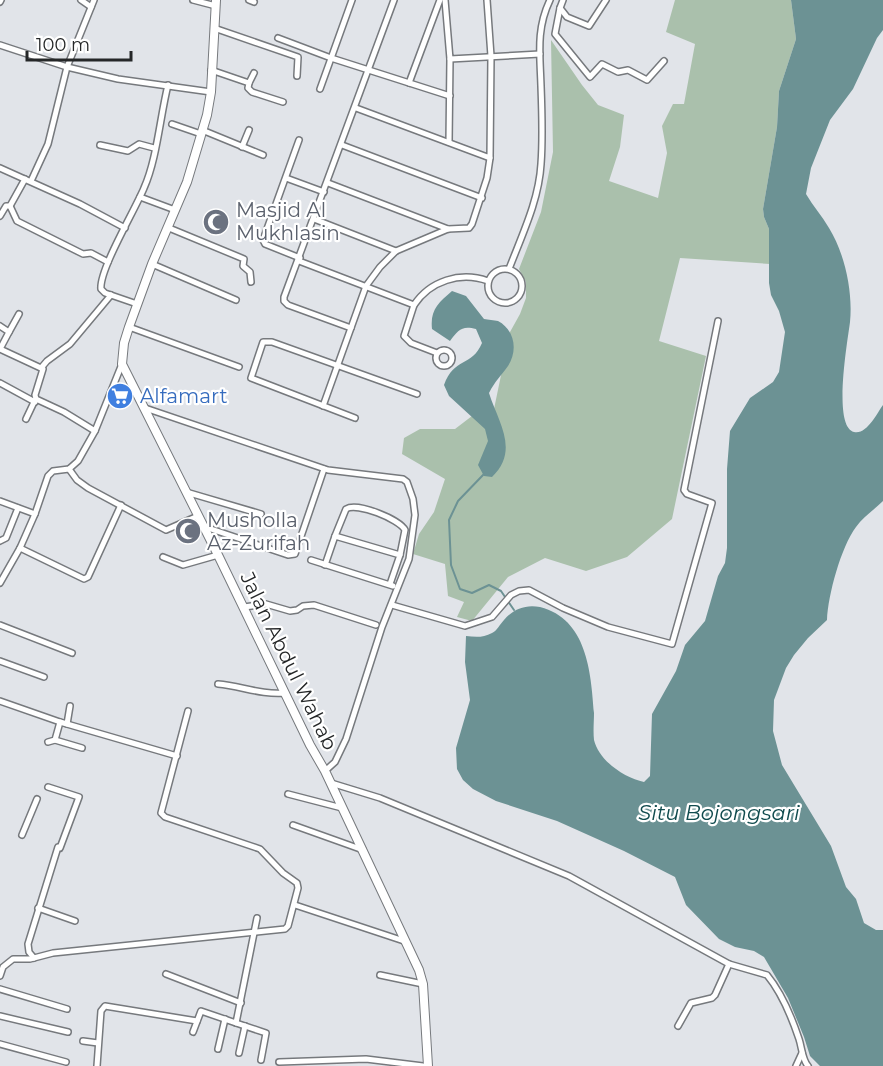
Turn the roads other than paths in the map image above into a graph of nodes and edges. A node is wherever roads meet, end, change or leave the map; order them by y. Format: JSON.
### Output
{"nodes":[{"id":1,"x":81,"y":0,"type":"edge"},
{"id":2,"x":194,"y":0,"type":"edge"},
{"id":3,"x":352,"y":0,"type":"edge"},
{"id":4,"x":394,"y":0,"type":"edge"},
{"id":5,"x":440,"y":0,"type":"edge"},
{"id":6,"x":445,"y":0,"type":"edge"},
{"id":7,"x":487,"y":0,"type":"edge"},
{"id":8,"x":550,"y":0,"type":"edge"},
{"id":9,"x":563,"y":0,"type":"edge"},
{"id":10,"x":606,"y":0,"type":"edge"},
{"id":11,"x":93,"y":3,"type":"edge"},
{"id":12,"x":216,"y":3,"type":"edge"},
{"id":13,"x":560,"y":8,"type":"junction"},
{"id":14,"x":214,"y":28,"type":"junction"},
{"id":15,"x":278,"y":38,"type":"dead end"},
{"id":16,"x":0,"y":45,"type":"edge"},
{"id":17,"x":540,"y":54,"type":"junction"},
{"id":18,"x":491,"y":56,"type":"junction"},
{"id":19,"x":331,"y":58,"type":"junction"},
{"id":20,"x":450,"y":59,"type":"junction"},
{"id":21,"x":664,"y":61,"type":"dead end"},
{"id":22,"x":68,"y":67,"type":"junction"},
{"id":23,"x":211,"y":70,"type":"junction"},
{"id":24,"x":370,"y":70,"type":"junction"},
{"id":25,"x":254,"y":73,"type":"dead end"},
{"id":26,"x":297,"y":76,"type":"dead end"},
{"id":27,"x":249,"y":83,"type":"junction"},
{"id":28,"x":409,"y":83,"type":"junction"},
{"id":29,"x":170,"y":86,"type":"junction"},
{"id":30,"x":320,"y":89,"type":"dead end"},
{"id":31,"x":211,"y":92,"type":"junction"},
{"id":32,"x":450,"y":96,"type":"junction"},
{"id":33,"x":283,"y":102,"type":"dead end"},
{"id":34,"x":356,"y":108,"type":"junction"},
{"id":35,"x":172,"y":124,"type":"dead end"},
{"id":36,"x":249,"y":130,"type":"dead end"},
{"id":37,"x":202,"y":132,"type":"junction"},
{"id":38,"x":299,"y":140,"type":"dead end"},
{"id":39,"x":449,"y":142,"type":"junction"},
{"id":40,"x":100,"y":145,"type":"dead end"},
{"id":41,"x":342,"y":145,"type":"junction"},
{"id":42,"x":242,"y":147,"type":"junction"},
{"id":43,"x":154,"y":148,"type":"junction"},
{"id":44,"x":263,"y":155,"type":"dead end"},
{"id":45,"x":490,"y":158,"type":"junction"},
{"id":46,"x":0,"y":168,"type":"edge"},
{"id":47,"x":286,"y":178,"type":"junction"},
{"id":48,"x":28,"y":180,"type":"junction"},
{"id":49,"x":328,"y":183,"type":"junction"},
{"id":50,"x":324,"y":192,"type":"junction"},
{"id":51,"x":140,"y":197,"type":"junction"},
{"id":52,"x":482,"y":198,"type":"junction"},
{"id":53,"x":10,"y":206,"type":"junction"},
{"id":54,"x":176,"y":210,"type":"junction"},
{"id":55,"x":0,"y":216,"type":"edge"},
{"id":56,"x":314,"y":219,"type":"junction"},
{"id":57,"x":125,"y":228,"type":"junction"},
{"id":58,"x":169,"y":228,"type":"junction"},
{"id":59,"x":448,"y":229,"type":"junction"},
{"id":60,"x":396,"y":251,"type":"junction"},
{"id":61,"x":299,"y":259,"type":"junction"},
{"id":62,"x":108,"y":262,"type":"junction"},
{"id":63,"x":152,"y":264,"type":"junction"},
{"id":64,"x":509,"y":269,"type":"junction"},
{"id":65,"x":488,"y":281,"type":"junction"},
{"id":66,"x":251,"y":282,"type":"dead end"},
{"id":67,"x":366,"y":286,"type":"junction"},
{"id":68,"x":111,"y":295,"type":"junction"},
{"id":69,"x":237,"y":300,"type":"dead end"},
{"id":70,"x":137,"y":304,"type":"junction"},
{"id":71,"x":414,"y":305,"type":"junction"},
{"id":72,"x":19,"y":314,"type":"dead end"},
{"id":73,"x":718,"y":321,"type":"dead end"},
{"id":74,"x":0,"y":326,"type":"edge"},
{"id":75,"x":129,"y":327,"type":"junction"},
{"id":76,"x":351,"y":328,"type":"junction"},
{"id":77,"x":9,"y":332,"type":"junction"},
{"id":78,"x":0,"y":349,"type":"edge"},
{"id":79,"x":437,"y":353,"type":"dead end"},
{"id":80,"x":122,"y":364,"type":"junction"},
{"id":81,"x":338,"y":365,"type":"junction"},
{"id":82,"x":239,"y":367,"type":"dead end"},
{"id":83,"x":41,"y":368,"type":"junction"},
{"id":84,"x":0,"y":383,"type":"edge"},
{"id":85,"x":417,"y":394,"type":"dead end"},
{"id":86,"x":35,"y":400,"type":"junction"},
{"id":87,"x":323,"y":406,"type":"junction"},
{"id":88,"x":143,"y":407,"type":"junction"},
{"id":89,"x":355,"y":418,"type":"dead end"},
{"id":90,"x":26,"y":419,"type":"dead end"},
{"id":91,"x":95,"y":431,"type":"junction"},
{"id":92,"x":69,"y":469,"type":"junction"},
{"id":93,"x":324,"y":469,"type":"junction"},
{"id":94,"x":186,"y":492,"type":"junction"},
{"id":95,"x":0,"y":501,"type":"edge"},
{"id":96,"x":121,"y":505,"type":"junction"},
{"id":97,"x":18,"y":508,"type":"junction"},
{"id":98,"x":35,"y":514,"type":"junction"},
{"id":99,"x":261,"y":514,"type":"dead end"},
{"id":100,"x":198,"y":516,"type":"junction"},
{"id":101,"x":204,"y":527,"type":"junction"},
{"id":102,"x":335,"y":536,"type":"junction"},
{"id":103,"x":0,"y":541,"type":"edge"},
{"id":104,"x":20,"y":548,"type":"junction"},
{"id":105,"x":218,"y":555,"type":"junction"},
{"id":106,"x":400,"y":555,"type":"junction"},
{"id":107,"x":163,"y":557,"type":"dead end"},
{"id":108,"x":311,"y":560,"type":"dead end"},
{"id":109,"x":325,"y":565,"type":"junction"},
{"id":110,"x":1,"y":579,"type":"edge"},
{"id":111,"x":390,"y":584,"type":"junction"},
{"id":112,"x":397,"y":587,"type":"junction"},
{"id":113,"x":392,"y":605,"type":"junction"},
{"id":114,"x":244,"y":607,"type":"junction"},
{"id":115,"x":0,"y":625,"type":"edge"},
{"id":116,"x":376,"y":626,"type":"dead end"},
{"id":117,"x":72,"y":653,"type":"dead end"},
{"id":118,"x":0,"y":661,"type":"edge"},
{"id":119,"x":44,"y":677,"type":"dead end"},
{"id":120,"x":218,"y":684,"type":"dead end"},
{"id":121,"x":285,"y":693,"type":"junction"},
{"id":122,"x":0,"y":701,"type":"edge"},
{"id":123,"x":70,"y":706,"type":"dead end"},
{"id":124,"x":188,"y":711,"type":"dead end"},
{"id":125,"x":63,"y":723,"type":"junction"},
{"id":126,"x":55,"y":740,"type":"junction"},
{"id":127,"x":48,"y":742,"type":"dead end"},
{"id":128,"x":82,"y":748,"type":"dead end"},
{"id":129,"x":177,"y":756,"type":"junction"},
{"id":130,"x":325,"y":771,"type":"junction"},
{"id":131,"x":331,"y":783,"type":"junction"},
{"id":132,"x":48,"y":787,"type":"dead end"},
{"id":133,"x":288,"y":794,"type":"dead end"},
{"id":134,"x":37,"y":799,"type":"dead end"},
{"id":135,"x":342,"y":808,"type":"junction"},
{"id":136,"x":293,"y":825,"type":"dead end"},
{"id":137,"x":22,"y":835,"type":"dead end"},
{"id":138,"x":363,"y":850,"type":"junction"},
{"id":139,"x":295,"y":905,"type":"junction"},
{"id":140,"x":38,"y":908,"type":"junction"},
{"id":141,"x":257,"y":918,"type":"dead end"},
{"id":142,"x":75,"y":921,"type":"dead end"},
{"id":143,"x":255,"y":932,"type":"junction"},
{"id":144,"x":404,"y":941,"type":"junction"},
{"id":145,"x":34,"y":958,"type":"junction"},
{"id":146,"x":729,"y":964,"type":"junction"},
{"id":147,"x":1,"y":967,"type":"edge"},
{"id":148,"x":166,"y":974,"type":"dead end"},
{"id":149,"x":380,"y":975,"type":"dead end"},
{"id":150,"x":0,"y":976,"type":"edge"},
{"id":151,"x":423,"y":984,"type":"junction"},
{"id":152,"x":0,"y":989,"type":"edge"},
{"id":153,"x":241,"y":1003,"type":"junction"},
{"id":154,"x":67,"y":1009,"type":"dead end"},
{"id":155,"x":0,"y":1016,"type":"edge"},
{"id":156,"x":225,"y":1019,"type":"junction"},
{"id":157,"x":197,"y":1021,"type":"junction"},
{"id":158,"x":236,"y":1023,"type":"junction"},
{"id":159,"x":245,"y":1026,"type":"junction"},
{"id":160,"x":678,"y":1026,"type":"dead end"},
{"id":161,"x":68,"y":1032,"type":"dead end"},
{"id":162,"x":193,"y":1032,"type":"dead end"},
{"id":163,"x":82,"y":1041,"type":"dead end"},
{"id":164,"x":99,"y":1043,"type":"junction"},
{"id":165,"x":0,"y":1044,"type":"edge"},
{"id":166,"x":218,"y":1049,"type":"dead end"},
{"id":167,"x":239,"y":1053,"type":"dead end"},
{"id":168,"x":802,"y":1053,"type":"junction"},
{"id":169,"x":366,"y":1059,"type":"junction"},
{"id":170,"x":261,"y":1060,"type":"dead end"},
{"id":171,"x":66,"y":1062,"type":"dead end"},
{"id":172,"x":279,"y":1062,"type":"dead end"},
{"id":173,"x":805,"y":1065,"type":"edge"},
{"id":174,"x":97,"y":1066,"type":"edge"},
{"id":175,"x":364,"y":1066,"type":"edge"},
{"id":176,"x":423,"y":1066,"type":"edge"},
{"id":177,"x":428,"y":1066,"type":"edge"},
{"id":178,"x":796,"y":1066,"type":"edge"}],
"edges":[{"from":1,"to":11,"type":"street"},
{"from":2,"to":12,"type":"street"},
{"from":3,"to":19,"type":"street"},
{"from":4,"to":24,"type":"street"},
{"from":5,"to":28,"type":"street"},
{"from":6,"to":20,"type":"street"},
{"from":7,"to":18,"type":"street"},
{"from":8,"to":17,"type":"street"},
{"from":9,"to":13,"type":"street"},
{"from":10,"to":13,"type":"street"},
{"from":11,"to":22,"type":"street"},
{"from":12,"to":14,"type":"street"},
{"from":13,"to":21,"type":"street"},
{"from":14,"to":23,"type":"street"},
{"from":14,"to":26,"type":"street"},
{"from":15,"to":19,"type":"street"},
{"from":16,"to":22,"type":"street"},
{"from":17,"to":18,"type":"street"},
{"from":17,"to":64,"type":"street"},
{"from":18,"to":20,"type":"street"},
{"from":18,"to":45,"type":"street"},
{"from":19,"to":24,"type":"street"},
{"from":19,"to":30,"type":"street"},
{"from":20,"to":32,"type":"street"},
{"from":22,"to":29,"type":"street"},
{"from":22,"to":48,"type":"street"},
{"from":23,"to":27,"type":"street"},
{"from":23,"to":31,"type":"street"},
{"from":24,"to":28,"type":"street"},
{"from":24,"to":34,"type":"street"},
{"from":25,"to":27,"type":"street"},
{"from":27,"to":33,"type":"street"},
{"from":28,"to":32,"type":"street"},
{"from":29,"to":31,"type":"street"},
{"from":29,"to":43,"type":"street"},
{"from":31,"to":37,"type":"street"},
{"from":32,"to":39,"type":"street"},
{"from":34,"to":39,"type":"street"},
{"from":34,"to":41,"type":"street"},
{"from":35,"to":37,"type":"street"},
{"from":36,"to":42,"type":"street"},
{"from":37,"to":42,"type":"street"},
{"from":37,"to":54,"type":"street"},
{"from":38,"to":47,"type":"street"},
{"from":39,"to":45,"type":"street"},
{"from":40,"to":43,"type":"street"},
{"from":41,"to":49,"type":"street"},
{"from":41,"to":52,"type":"street"},
{"from":42,"to":44,"type":"street"},
{"from":43,"to":51,"type":"street"},
{"from":45,"to":52,"type":"street"},
{"from":46,"to":48,"type":"street"},
{"from":47,"to":50,"type":"street"},
{"from":47,"to":61,"type":"street"},
{"from":48,"to":53,"type":"street"},
{"from":48,"to":57,"type":"street"},
{"from":49,"to":50,"type":"street"},
{"from":49,"to":59,"type":"street"},
{"from":50,"to":56,"type":"street"},
{"from":51,"to":54,"type":"street"},
{"from":51,"to":57,"type":"street"},
{"from":52,"to":59,"type":"street"},
{"from":53,"to":55,"type":"street"},
{"from":53,"to":62,"type":"street"},
{"from":54,"to":58,"type":"street"},
{"from":56,"to":60,"type":"street"},
{"from":56,"to":61,"type":"street"},
{"from":57,"to":62,"type":"street"},
{"from":58,"to":63,"type":"street"},
{"from":58,"to":66,"type":"street"},
{"from":59,"to":60,"type":"street"},
{"from":60,"to":67,"type":"street"},
{"from":61,"to":67,"type":"street"},
{"from":61,"to":76,"type":"street"},
{"from":62,"to":68,"type":"street"},
{"from":63,"to":69,"type":"street"},
{"from":63,"to":70,"type":"street"},
{"from":64,"to":65,"type":"street"},
{"from":64,"to":65,"type":"street"},
{"from":65,"to":71,"type":"street"},
{"from":67,"to":71,"type":"street"},
{"from":67,"to":76,"type":"street"},
{"from":68,"to":70,"type":"street"},
{"from":68,"to":83,"type":"street"},
{"from":70,"to":75,"type":"street"},
{"from":71,"to":79,"type":"street"},
{"from":72,"to":77,"type":"street"},
{"from":73,"to":113,"type":"street"},
{"from":74,"to":77,"type":"street"},
{"from":75,"to":80,"type":"street"},
{"from":75,"to":82,"type":"street"},
{"from":76,"to":81,"type":"street"},
{"from":77,"to":78,"type":"street"},
{"from":78,"to":83,"type":"street"},
{"from":80,"to":88,"type":"street","name":"Jalan Abdul Wahab"},
{"from":80,"to":91,"type":"street"},
{"from":81,"to":85,"type":"street"},
{"from":81,"to":87,"type":"street"},
{"from":81,"to":87,"type":"street"},
{"from":83,"to":86,"type":"street"},
{"from":84,"to":86,"type":"street"},
{"from":86,"to":90,"type":"street"},
{"from":86,"to":91,"type":"street"},
{"from":87,"to":89,"type":"street"},
{"from":88,"to":93,"type":"street"},
{"from":88,"to":94,"type":"street","name":"Jalan Abdul Wahab"},
{"from":91,"to":92,"type":"street"},
{"from":92,"to":96,"type":"street"},
{"from":92,"to":98,"type":"street"},
{"from":93,"to":101,"type":"street"},
{"from":93,"to":112,"type":"street"},
{"from":94,"to":99,"type":"street"},
{"from":94,"to":100,"type":"street","name":"Jalan Abdul Wahab"},
{"from":95,"to":97,"type":"street"},
{"from":96,"to":100,"type":"street"},
{"from":96,"to":104,"type":"street"},
{"from":97,"to":98,"type":"street"},
{"from":97,"to":103,"type":"street"},
{"from":98,"to":104,"type":"street"},
{"from":100,"to":101,"type":"street","name":"Jalan Abdul Wahab"},
{"from":101,"to":105,"type":"street","name":"Jalan Abdul Wahab"},
{"from":102,"to":106,"type":"street"},
{"from":102,"to":106,"type":"street"},
{"from":102,"to":109,"type":"street"},
{"from":104,"to":110,"type":"street"},
{"from":105,"to":107,"type":"street"},
{"from":105,"to":114,"type":"street","name":"Jalan Abdul Wahab"},
{"from":106,"to":111,"type":"street"},
{"from":108,"to":109,"type":"street"},
{"from":109,"to":111,"type":"street"},
{"from":111,"to":112,"type":"street"},
{"from":112,"to":113,"type":"street"},
{"from":113,"to":130,"type":"street"},
{"from":114,"to":116,"type":"street"},
{"from":114,"to":121,"type":"street","name":"Jalan Abdul Wahab"},
{"from":115,"to":117,"type":"street"},
{"from":118,"to":119,"type":"street"},
{"from":120,"to":121,"type":"street"},
{"from":121,"to":130,"type":"street","name":"Jalan Abdul Wahab"},
{"from":122,"to":125,"type":"street"},
{"from":123,"to":125,"type":"street"},
{"from":124,"to":129,"type":"street"},
{"from":125,"to":126,"type":"street"},
{"from":125,"to":129,"type":"street"},
{"from":126,"to":127,"type":"street"},
{"from":126,"to":128,"type":"street"},
{"from":129,"to":139,"type":"street"},
{"from":130,"to":131,"type":"street","name":"Jalan Abdul Wahab"},
{"from":131,"to":135,"type":"street","name":"Jalan Abdul Wahab"},
{"from":131,"to":146,"type":"street"},
{"from":132,"to":140,"type":"street"},
{"from":133,"to":135,"type":"street"},
{"from":134,"to":137,"type":"street"},
{"from":135,"to":138,"type":"street","name":"Jalan Abdul Wahab"},
{"from":136,"to":138,"type":"street"},
{"from":138,"to":144,"type":"street","name":"Jalan Abdul Wahab"},
{"from":139,"to":143,"type":"street"},
{"from":139,"to":144,"type":"street"},
{"from":140,"to":142,"type":"street"},
{"from":140,"to":145,"type":"street"},
{"from":141,"to":143,"type":"street"},
{"from":143,"to":145,"type":"street"},
{"from":143,"to":153,"type":"street"},
{"from":144,"to":151,"type":"street","name":"Jalan Abdul Wahab"},
{"from":145,"to":147,"type":"street"},
{"from":146,"to":160,"type":"street"},
{"from":146,"to":168,"type":"street"},
{"from":147,"to":150,"type":"street"},
{"from":148,"to":153,"type":"street"},
{"from":149,"to":151,"type":"street"},
{"from":151,"to":177,"type":"street","name":"Jalan Abdul Wahab"},
{"from":152,"to":154,"type":"street"},
{"from":153,"to":158,"type":"street"},
{"from":155,"to":161,"type":"street"},
{"from":156,"to":157,"type":"street"},
{"from":156,"to":158,"type":"street"},
{"from":156,"to":166,"type":"street"},
{"from":157,"to":162,"type":"street"},
{"from":157,"to":164,"type":"street"},
{"from":158,"to":159,"type":"street"},
{"from":159,"to":167,"type":"street"},
{"from":159,"to":170,"type":"street"},
{"from":163,"to":164,"type":"street"},
{"from":164,"to":174,"type":"street"},
{"from":165,"to":171,"type":"street"},
{"from":168,"to":173,"type":"street"},
{"from":168,"to":178,"type":"street"},
{"from":169,"to":172,"type":"street"},
{"from":169,"to":175,"type":"street"},
{"from":169,"to":176,"type":"street"}]}
